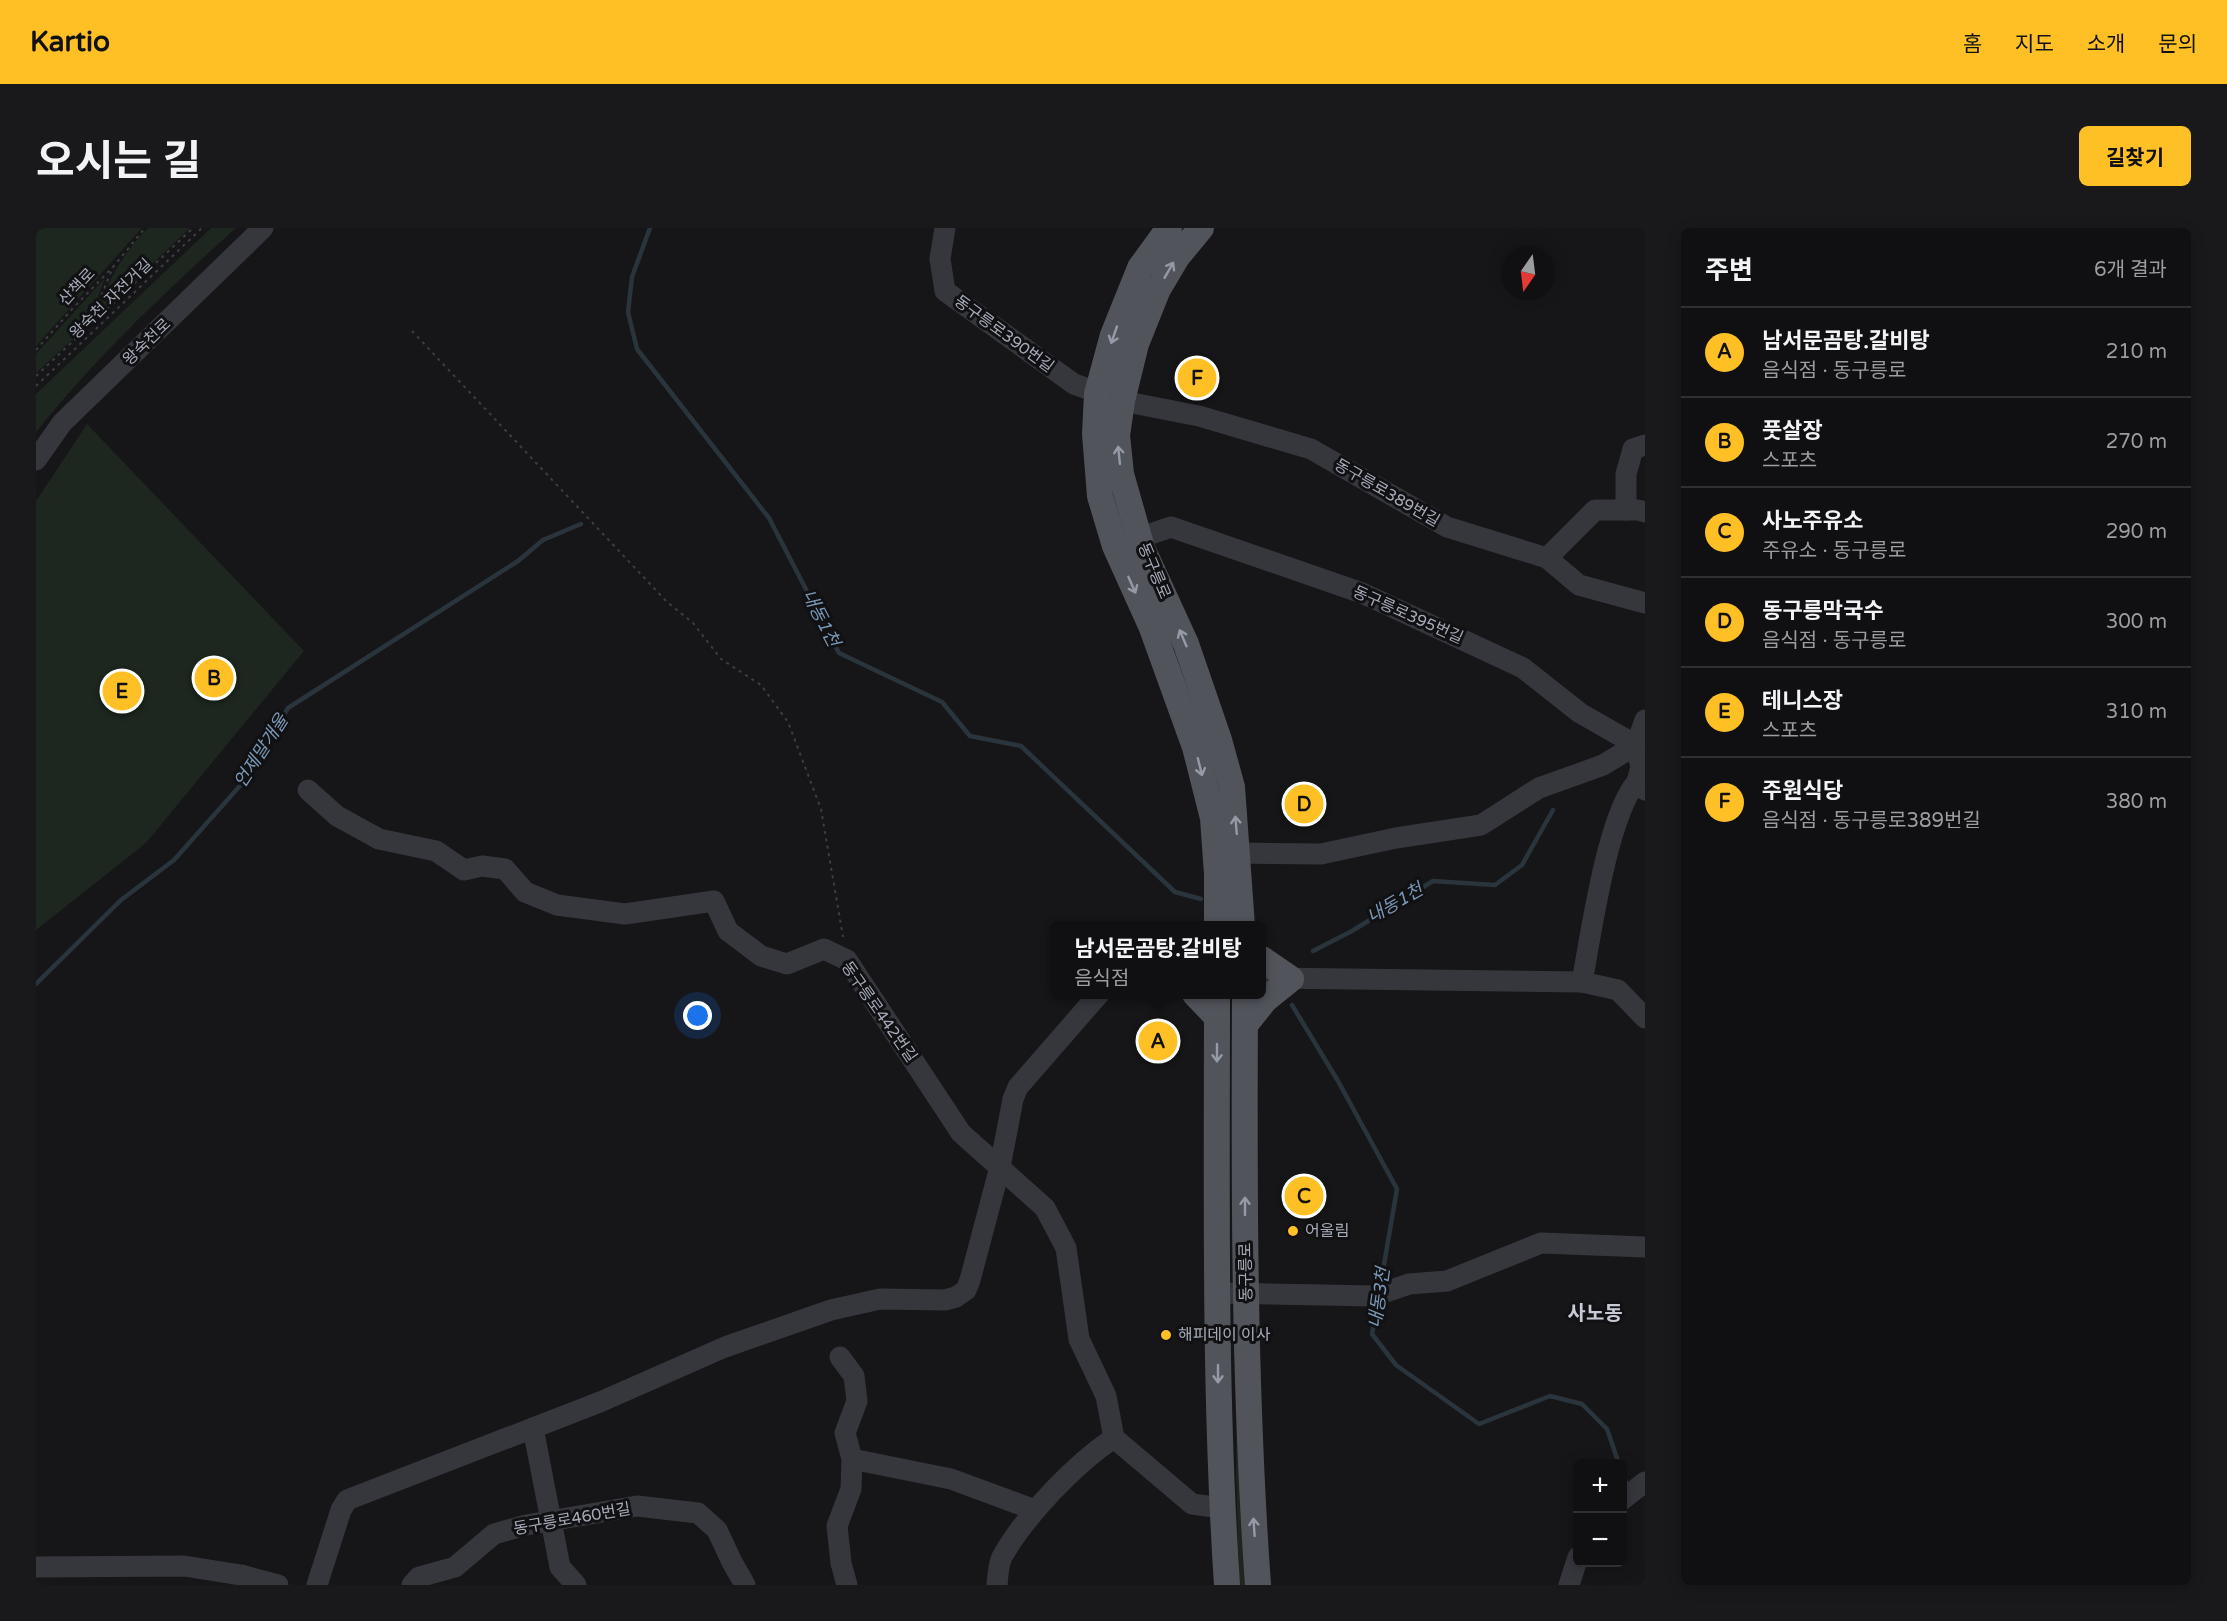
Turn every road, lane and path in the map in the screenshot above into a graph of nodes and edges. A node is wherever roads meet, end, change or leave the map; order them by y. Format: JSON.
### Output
{"nodes":[{"id":1,"x":145,"y":228,"type":"edge"},
{"id":2,"x":193,"y":228,"type":"edge"},
{"id":3,"x":202,"y":228,"type":"edge"},
{"id":4,"x":263,"y":228,"type":"edge"},
{"id":5,"x":945,"y":228,"type":"edge"},
{"id":6,"x":1169,"y":228,"type":"edge"},
{"id":7,"x":1201,"y":228,"type":"edge"},
{"id":8,"x":113,"y":267,"type":"junction"},
{"id":9,"x":89,"y":325,"type":"junction"},
{"id":10,"x":412,"y":331,"type":"dead end"},
{"id":11,"x":36,"y":350,"type":"edge"},
{"id":12,"x":36,"y":376,"type":"edge"},
{"id":13,"x":36,"y":386,"type":"edge"},
{"id":14,"x":1097,"y":394,"type":"junction"},
{"id":15,"x":1122,"y":401,"type":"junction"},
{"id":16,"x":1645,"y":446,"type":"edge"},
{"id":17,"x":36,"y":460,"type":"edge"},
{"id":18,"x":1635,"y":511,"type":"edge"},
{"id":19,"x":1139,"y":538,"type":"junction"},
{"id":20,"x":1115,"y":546,"type":"junction"},
{"id":21,"x":1547,"y":558,"type":"junction"},
{"id":22,"x":1645,"y":603,"type":"edge"},
{"id":23,"x":1645,"y":720,"type":"edge"},
{"id":24,"x":1636,"y":745,"type":"junction"},
{"id":25,"x":1643,"y":781,"type":"edge"},
{"id":26,"x":308,"y":790,"type":"dead end"},
{"id":27,"x":1237,"y":853,"type":"junction"},
{"id":28,"x":1217,"y":921,"type":"edge"},
{"id":29,"x":1242,"y":921,"type":"edge"},
{"id":30,"x":847,"y":960,"type":"junction"},
{"id":31,"x":1266,"y":962,"type":"edge"},
{"id":32,"x":1266,"y":978,"type":"edge"},
{"id":33,"x":1291,"y":979,"type":"junction"},
{"id":34,"x":1582,"y":982,"type":"junction"},
{"id":35,"x":1096,"y":999,"type":"edge"},
{"id":36,"x":1245,"y":999,"type":"edge"},
{"id":37,"x":1217,"y":1006,"type":"edge"},
{"id":38,"x":1645,"y":1018,"type":"edge"},
{"id":39,"x":1245,"y":1025,"type":"junction"},
{"id":40,"x":1000,"y":1167,"type":"junction"},
{"id":41,"x":1645,"y":1247,"type":"edge"},
{"id":42,"x":1218,"y":1293,"type":"junction"},
{"id":43,"x":1246,"y":1293,"type":"junction"},
{"id":44,"x":840,"y":1357,"type":"dead end"},
{"id":45,"x":533,"y":1428,"type":"junction"},
{"id":46,"x":1114,"y":1438,"type":"junction"},
{"id":47,"x":852,"y":1459,"type":"junction"},
{"id":48,"x":1222,"y":1508,"type":"junction"},
{"id":49,"x":1035,"y":1510,"type":"junction"},
{"id":50,"x":550,"y":1521,"type":"junction"},
{"id":51,"x":36,"y":1567,"type":"edge"},
{"id":52,"x":1575,"y":1567,"type":"edge"},
{"id":53,"x":278,"y":1585,"type":"edge"},
{"id":54,"x":317,"y":1585,"type":"edge"},
{"id":55,"x":412,"y":1585,"type":"edge"},
{"id":56,"x":576,"y":1585,"type":"edge"},
{"id":57,"x":745,"y":1585,"type":"edge"},
{"id":58,"x":847,"y":1585,"type":"edge"},
{"id":59,"x":997,"y":1585,"type":"edge"},
{"id":60,"x":1227,"y":1585,"type":"edge"},
{"id":61,"x":1258,"y":1585,"type":"edge"},
{"id":62,"x":1569,"y":1585,"type":"edge"}],
"edges":[{"from":1,"to":8,"type":"path","name":"산책로"},
{"from":2,"to":9,"type":"path"},
{"from":3,"to":13,"type":"path","name":"왕숙천 자전거길"},
{"from":4,"to":17,"type":"street","name":"왕숙천로"},
{"from":5,"to":14,"type":"street","name":"동구릉로390번길"},
{"from":6,"to":14,"type":"main road","name":"동구릉로","one_way":true},
{"from":15,"to":7,"type":"main road","name":"동구릉로","one_way":true},
{"from":8,"to":9,"type":"path","name":"산책로"},
{"from":8,"to":11,"type":"path","name":"산책로"},
{"from":9,"to":12,"type":"path"},
{"from":10,"to":30,"type":"path"},
{"from":14,"to":15,"type":"street","name":"동구릉로390번길"},
{"from":14,"to":20,"type":"main road","name":"동구릉로"},
{"from":19,"to":15,"type":"main road","name":"동구릉로","one_way":true},
{"from":15,"to":21,"type":"street","name":"동구릉로389번길"},
{"from":16,"to":18,"type":"street"},
{"from":18,"to":21,"type":"street"},
{"from":19,"to":20,"type":"street","name":"동구릉로395번길"},
{"from":19,"to":24,"type":"street","name":"동구릉로395번길"},
{"from":27,"to":19,"type":"main road","name":"동구릉로","one_way":true},
{"from":20,"to":28,"type":"main road","name":"동구릉로","one_way":true},
{"from":21,"to":22,"type":"street","name":"동구릉로389번길"},
{"from":23,"to":24,"type":"street"},
{"from":24,"to":25,"type":"street"},
{"from":24,"to":27,"type":"street"},
{"from":25,"to":34,"type":"street"},
{"from":26,"to":30,"type":"street","name":"동구릉로442번길"},
{"from":27,"to":29,"type":"main road","name":"동구릉로"},
{"from":30,"to":40,"type":"street","name":"동구릉로442번길"},
{"from":31,"to":33,"type":"main road"},
{"from":32,"to":33,"type":"street"},
{"from":33,"to":34,"type":"street"},
{"from":33,"to":39,"type":"main road"},
{"from":34,"to":38,"type":"street"},
{"from":35,"to":40,"type":"street"},
{"from":36,"to":39,"type":"main road","name":"동구릉로"},
{"from":37,"to":42,"type":"main road","name":"동구릉로","one_way":true},
{"from":43,"to":39,"type":"main road","name":"동구릉로","one_way":true},
{"from":40,"to":45,"type":"street"},
{"from":40,"to":46,"type":"street","name":"동구릉로442번길"},
{"from":41,"to":43,"type":"street"},
{"from":42,"to":43,"type":"street"},
{"from":42,"to":48,"type":"main road","name":"동구릉로","one_way":true},
{"from":61,"to":43,"type":"main road","name":"동구릉로","one_way":true},
{"from":44,"to":47,"type":"street"},
{"from":45,"to":50,"type":"street"},
{"from":45,"to":54,"type":"street"},
{"from":46,"to":48,"type":"street"},
{"from":46,"to":49,"type":"street"},
{"from":47,"to":49,"type":"street"},
{"from":47,"to":58,"type":"street"},
{"from":48,"to":60,"type":"main road","name":"동구릉로"},
{"from":49,"to":59,"type":"street"},
{"from":50,"to":55,"type":"street","name":"동구릉로460번길"},
{"from":50,"to":56,"type":"street"},
{"from":50,"to":57,"type":"street","name":"동구릉로460번길"},
{"from":51,"to":53,"type":"street"},
{"from":52,"to":62,"type":"street"}]}
